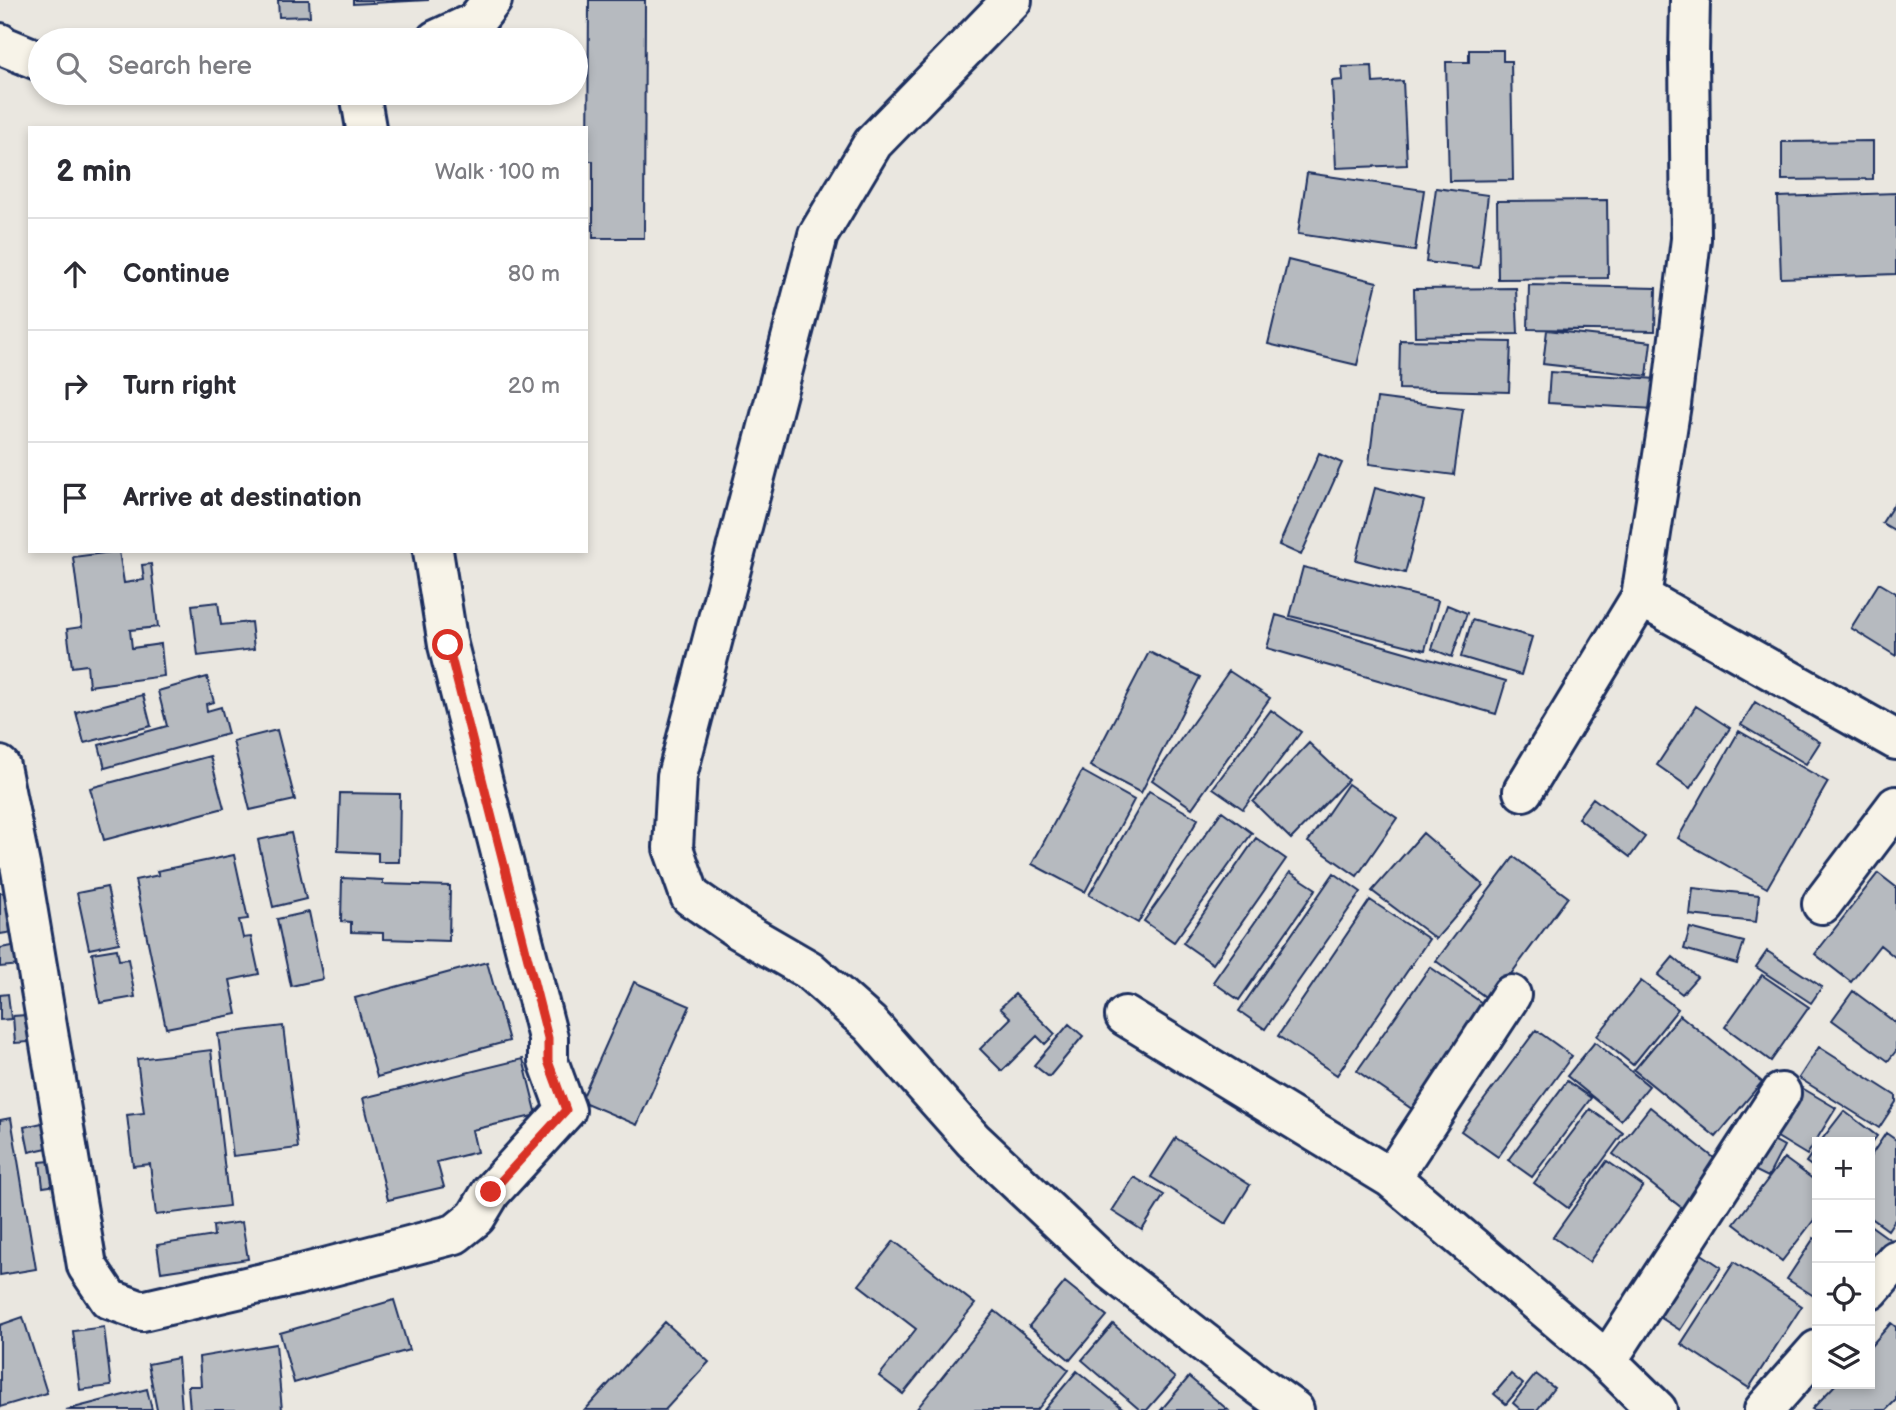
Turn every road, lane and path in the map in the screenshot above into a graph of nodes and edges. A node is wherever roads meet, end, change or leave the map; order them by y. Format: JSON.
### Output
{"nodes":[{"id":1,"x":492,"y":0,"type":"edge"},
{"id":2,"x":1012,"y":0,"type":"edge"},
{"id":3,"x":1690,"y":0,"type":"edge"},
{"id":4,"x":462,"y":28,"type":"edge"},
{"id":5,"x":0,"y":43,"type":"edge"},
{"id":6,"x":28,"y":56,"type":"edge"},
{"id":7,"x":362,"y":105,"type":"edge"},
{"id":8,"x":366,"y":126,"type":"edge"},
{"id":9,"x":433,"y":553,"type":"edge"},
{"id":10,"x":1641,"y":597,"type":"junction"},
{"id":11,"x":1896,"y":740,"type":"edge"},
{"id":12,"x":0,"y":766,"type":"edge"},
{"id":13,"x":1523,"y":791,"type":"dead end"},
{"id":14,"x":1896,"y":806,"type":"edge"},
{"id":15,"x":1822,"y":904,"type":"dead end"},
{"id":16,"x":1511,"y":995,"type":"dead end"},
{"id":17,"x":1125,"y":1016,"type":"dead end"},
{"id":18,"x":1781,"y":1093,"type":"dead end"},
{"id":19,"x":1391,"y":1178,"type":"junction"},
{"id":20,"x":1896,"y":1260,"type":"edge"},
{"id":21,"x":1875,"y":1284,"type":"edge"},
{"id":22,"x":1812,"y":1356,"type":"edge"},
{"id":23,"x":1607,"y":1361,"type":"junction"},
{"id":24,"x":1294,"y":1410,"type":"edge"},
{"id":25,"x":1657,"y":1410,"type":"edge"},
{"id":26,"x":1765,"y":1410,"type":"edge"}],
"edges":[{"from":1,"to":4,"type":"street"},
{"from":2,"to":24,"type":"street"},
{"from":3,"to":10,"type":"street"},
{"from":5,"to":6,"type":"street"},
{"from":7,"to":8,"type":"street"},
{"from":9,"to":12,"type":"street"},
{"from":10,"to":11,"type":"street"},
{"from":10,"to":13,"type":"street"},
{"from":14,"to":15,"type":"street"},
{"from":16,"to":19,"type":"street"},
{"from":17,"to":19,"type":"street"},
{"from":18,"to":23,"type":"street"},
{"from":19,"to":23,"type":"street"},
{"from":20,"to":21,"type":"street"},
{"from":22,"to":26,"type":"street"},
{"from":23,"to":25,"type":"street"}]}
